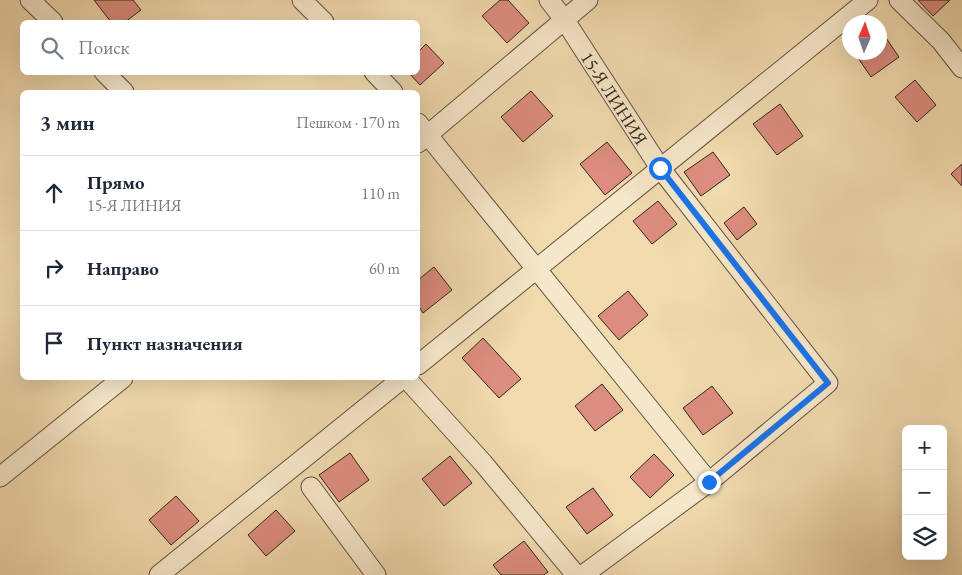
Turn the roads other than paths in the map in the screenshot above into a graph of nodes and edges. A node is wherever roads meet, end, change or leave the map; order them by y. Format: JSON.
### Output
{"nodes":[{"id":1,"x":30,"y":0,"type":"edge"},
{"id":2,"x":302,"y":0,"type":"edge"},
{"id":3,"x":550,"y":0,"type":"edge"},
{"id":4,"x":588,"y":0,"type":"edge"},
{"id":5,"x":868,"y":0,"type":"edge"},
{"id":6,"x":899,"y":0,"type":"edge"},
{"id":7,"x":564,"y":19,"type":"junction"},
{"id":8,"x":51,"y":20,"type":"edge"},
{"id":9,"x":322,"y":20,"type":"edge"},
{"id":10,"x":962,"y":68,"type":"edge"},
{"id":11,"x":107,"y":75,"type":"edge"},
{"id":12,"x":377,"y":75,"type":"edge"},
{"id":13,"x":122,"y":90,"type":"edge"},
{"id":14,"x":391,"y":90,"type":"edge"},
{"id":15,"x":421,"y":135,"type":"edge"},
{"id":16,"x":660,"y":168,"type":"junction"},
{"id":17,"x":537,"y":269,"type":"junction"},
{"id":18,"x":420,"y":363,"type":"edge"},
{"id":19,"x":121,"y":380,"type":"edge"},
{"id":20,"x":400,"y":380,"type":"edge"},
{"id":21,"x":408,"y":380,"type":"edge"},
{"id":22,"x":0,"y":477,"type":"edge"},
{"id":23,"x":709,"y":482,"type":"junction"},
{"id":24,"x":311,"y":487,"type":"dead end"},
{"id":25,"x":159,"y":575,"type":"edge"},
{"id":26,"x":376,"y":575,"type":"edge"},
{"id":27,"x":576,"y":575,"type":"edge"},
{"id":28,"x":583,"y":575,"type":"edge"}],
"edges":[{"from":1,"to":8,"type":"street"},
{"from":2,"to":9,"type":"street"},
{"from":3,"to":7,"type":"street","name":"15-Я ЛИНИЯ"},
{"from":4,"to":7,"type":"street"},
{"from":5,"to":16,"type":"street"},
{"from":6,"to":10,"type":"street"},
{"from":7,"to":15,"type":"street"},
{"from":7,"to":16,"type":"street","name":"15-Я ЛИНИЯ"},
{"from":11,"to":13,"type":"street"},
{"from":12,"to":14,"type":"street"},
{"from":15,"to":17,"type":"street"},
{"from":16,"to":17,"type":"street"},
{"from":16,"to":23,"type":"street","name":"15-Я ЛИНИЯ"},
{"from":17,"to":18,"type":"street"},
{"from":17,"to":23,"type":"street"},
{"from":19,"to":22,"type":"street"},
{"from":20,"to":25,"type":"street"},
{"from":21,"to":27,"type":"street"},
{"from":23,"to":28,"type":"street"},
{"from":24,"to":26,"type":"street"}]}
